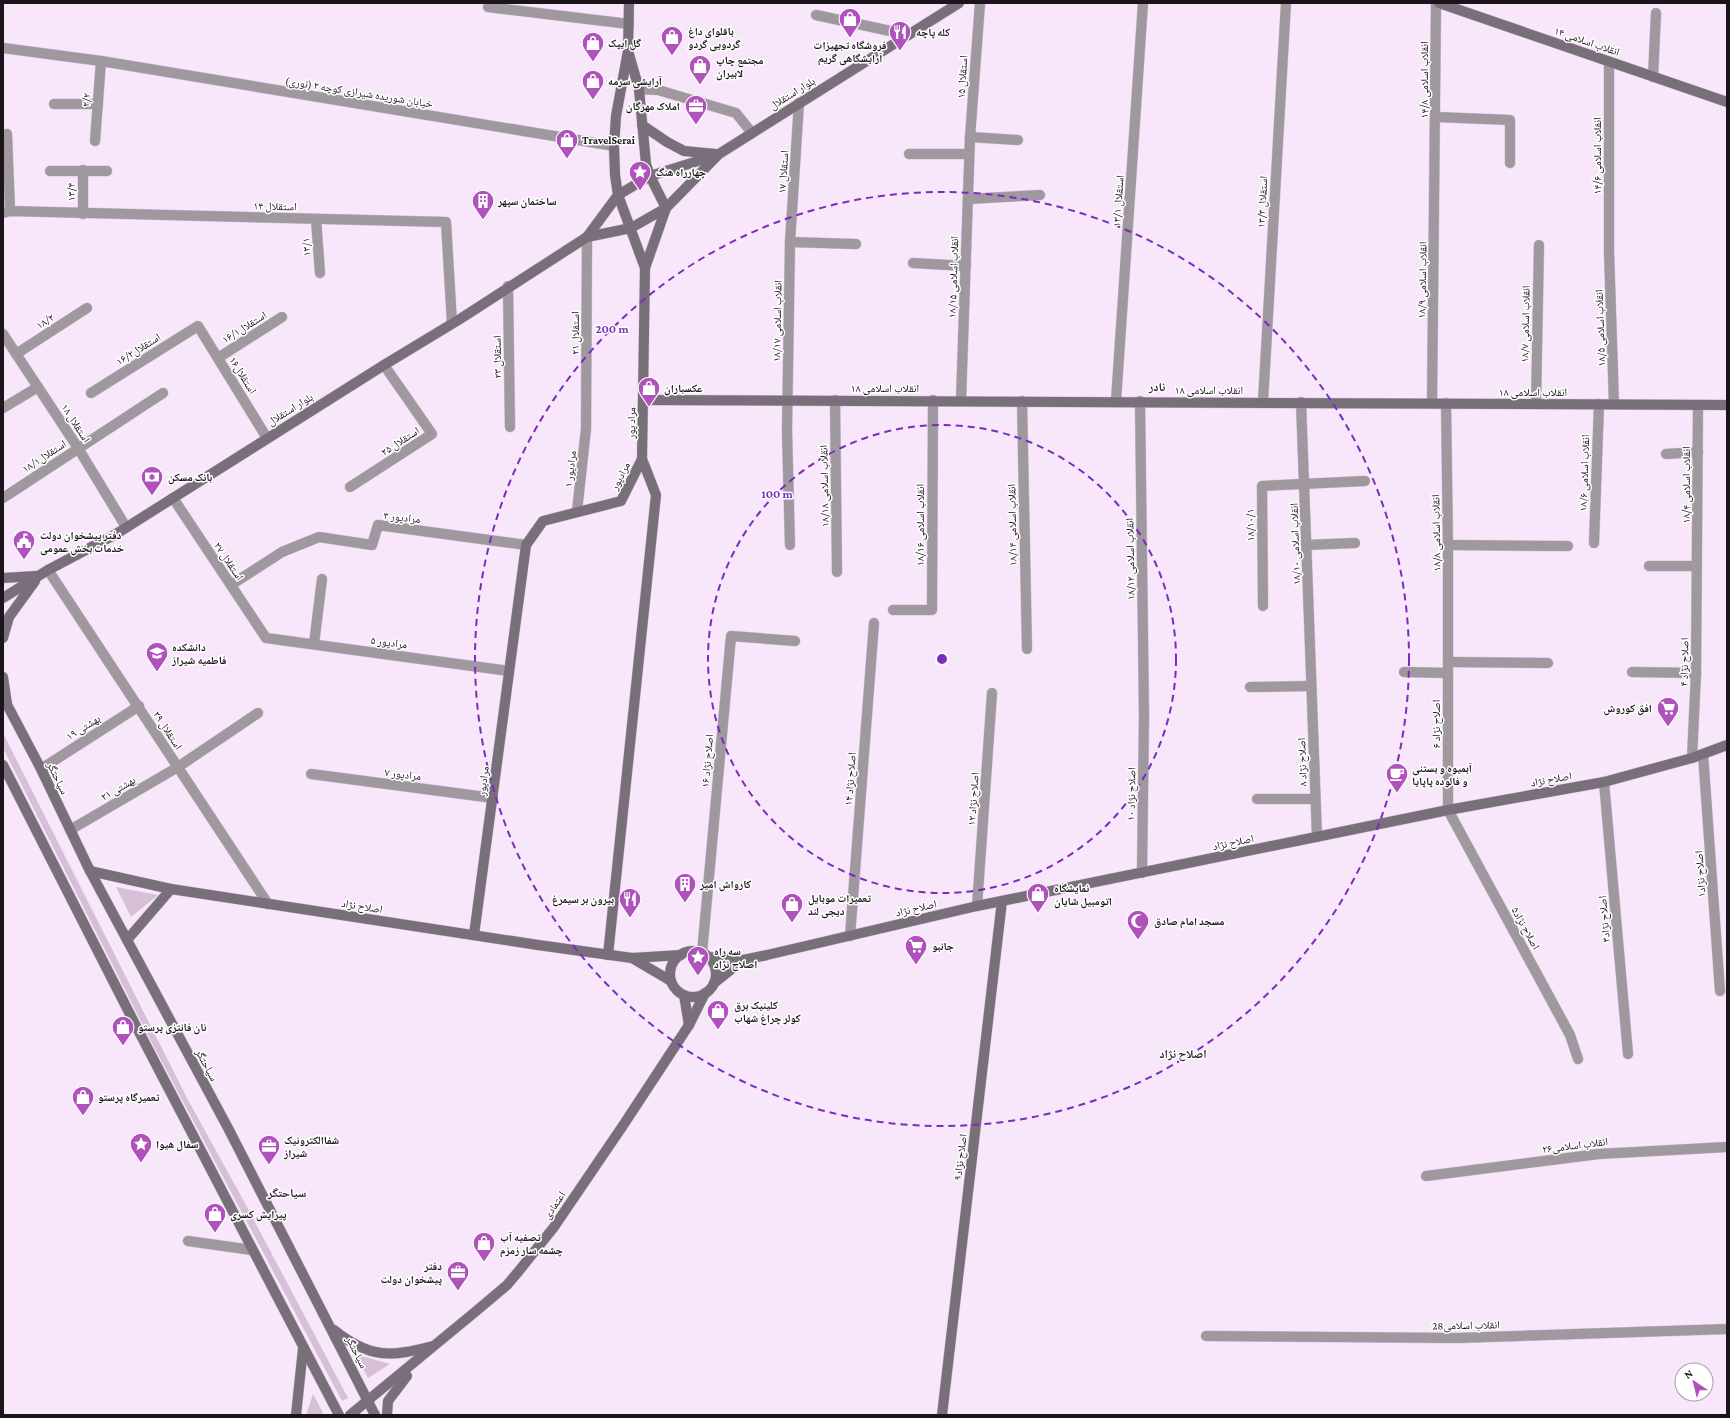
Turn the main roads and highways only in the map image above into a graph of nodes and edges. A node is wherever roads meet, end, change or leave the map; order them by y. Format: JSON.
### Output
{"nodes":[{"id":1,"x":629,"y":3,"type":"edge"},
{"id":2,"x":959,"y":3,"type":"edge"},
{"id":3,"x":1437,"y":3,"type":"edge"},
{"id":4,"x":628,"y":51,"type":"junction"},
{"id":5,"x":1727,"y":102,"type":"edge"},
{"id":6,"x":642,"y":125,"type":"junction"},
{"id":7,"x":719,"y":154,"type":"junction"},
{"id":8,"x":650,"y":176,"type":"junction"},
{"id":9,"x":618,"y":195,"type":"junction"},
{"id":10,"x":666,"y":208,"type":"junction"},
{"id":11,"x":631,"y":228,"type":"junction"},
{"id":12,"x":587,"y":237,"type":"junction"},
{"id":13,"x":645,"y":268,"type":"junction"},
{"id":14,"x":643,"y":400,"type":"junction"},
{"id":15,"x":1727,"y":405,"type":"edge"},
{"id":16,"x":642,"y":459,"type":"junction"},
{"id":17,"x":38,"y":576,"type":"junction"},
{"id":18,"x":3,"y":578,"type":"edge"},
{"id":19,"x":3,"y":598,"type":"edge"},
{"id":20,"x":3,"y":638,"type":"edge"},
{"id":21,"x":3,"y":677,"type":"edge"},
{"id":22,"x":5,"y":701,"type":"edge"},
{"id":23,"x":1727,"y":745,"type":"edge"},
{"id":24,"x":3,"y":765,"type":"edge"},
{"id":25,"x":90,"y":871,"type":"junction"},
{"id":26,"x":171,"y":889,"type":"junction"},
{"id":27,"x":1002,"y":901,"type":"junction"},
{"id":28,"x":474,"y":935,"type":"junction"},
{"id":29,"x":127,"y":940,"type":"junction"},
{"id":30,"x":681,"y":954,"type":"junction"},
{"id":31,"x":608,"y":955,"type":"junction"},
{"id":32,"x":705,"y":955,"type":"junction"},
{"id":33,"x":632,"y":958,"type":"junction"},
{"id":34,"x":743,"y":960,"type":"junction"},
{"id":35,"x":671,"y":981,"type":"junction"},
{"id":36,"x":714,"y":983,"type":"junction"},
{"id":37,"x":705,"y":993,"type":"junction"},
{"id":38,"x":684,"y":995,"type":"junction"},
{"id":39,"x":689,"y":1025,"type":"junction"},
{"id":40,"x":331,"y":1328,"type":"junction"},
{"id":41,"x":437,"y":1345,"type":"junction"},
{"id":42,"x":303,"y":1349,"type":"junction"},
{"id":43,"x":426,"y":1354,"type":"junction"},
{"id":44,"x":369,"y":1401,"type":"junction"},
{"id":45,"x":296,"y":1415,"type":"edge"},
{"id":46,"x":339,"y":1415,"type":"edge"},
{"id":47,"x":350,"y":1415,"type":"edge"},
{"id":48,"x":375,"y":1415,"type":"edge"},
{"id":49,"x":387,"y":1415,"type":"edge"},
{"id":50,"x":942,"y":1415,"type":"edge"}],
"edges":[{"from":1,"to":4,"type":"main road"},
{"from":2,"to":7,"type":"main road","name":"بلوار استقلال"},
{"from":3,"to":5,"type":"main road","name":"۱۴ انقلاب اسلامی"},
{"from":4,"to":6,"type":"main road"},
{"from":4,"to":9,"type":"main road","name":"مراد پور"},
{"from":6,"to":7,"type":"main road"},
{"from":6,"to":8,"type":"main road"},
{"from":7,"to":8,"type":"main road","name":"بلوار استقلال"},
{"from":7,"to":10,"type":"main road","name":"بلوار استقلال"},
{"from":8,"to":9,"type":"main road","name":"بلوار استقلال"},
{"from":8,"to":10,"type":"main road"},
{"from":9,"to":11,"type":"main road","name":"مراد پور"},
{"from":9,"to":12,"type":"main road","name":"بلوار استقلال"},
{"from":10,"to":11,"type":"main road","name":"بلوار استقلال"},
{"from":10,"to":13,"type":"main road","name":"مراد پور"},
{"from":11,"to":12,"type":"main road","name":"بلوار استقلال"},
{"from":11,"to":13,"type":"main road","name":"مراد پور"},
{"from":12,"to":17,"type":"main road","name":"بلوار استقلال"},
{"from":13,"to":14,"type":"main road","name":"مراد پور"},
{"from":14,"to":15,"type":"main road","name":"۱۸ انقلاب اسلامی"},
{"from":14,"to":16,"type":"main road","name":"مراد پور"},
{"from":16,"to":28,"type":"main road","name":"مرادپور"},
{"from":16,"to":31,"type":"main road","name":"مرادپور"},
{"from":17,"to":18,"type":"main road"},
{"from":17,"to":19,"type":"main road","name":"بلوار استقلال"},
{"from":17,"to":20,"type":"main road"},
{"from":21,"to":22,"type":"main road","name":"سیاحتگر"},
{"from":22,"to":25,"type":"main road","name":"سیاحتگر"},
{"from":23,"to":27,"type":"main road","name":"اصلاح نژاد"},
{"from":24,"to":42,"type":"main road"},
{"from":25,"to":26,"type":"main road","name":"اصلاح نژاد"},
{"from":25,"to":29,"type":"main road","name":"سیاحتگر"},
{"from":26,"to":28,"type":"main road","name":"اصلاح نژاد"},
{"from":26,"to":29,"type":"main road"},
{"from":27,"to":34,"type":"main road","name":"اصلاح نژاد"},
{"from":27,"to":50,"type":"main road","name":"اصلاح نژاد۹"},
{"from":28,"to":31,"type":"main road","name":"اصلاح نژاد"},
{"from":29,"to":40,"type":"main road","name":"سیاحتگر"},
{"from":30,"to":32,"type":"main road"},
{"from":30,"to":33,"type":"main road"},
{"from":30,"to":35,"type":"main road"},
{"from":31,"to":33,"type":"main road","name":"اصلاح نژاد"},
{"from":32,"to":34,"type":"main road"},
{"from":32,"to":36,"type":"main road"},
{"from":33,"to":35,"type":"main road"},
{"from":34,"to":36,"type":"main road"},
{"from":35,"to":38,"type":"main road"},
{"from":36,"to":37,"type":"main road"},
{"from":37,"to":38,"type":"main road"},
{"from":37,"to":39,"type":"main road","name":"اعتمادی"},
{"from":38,"to":39,"type":"main road"},
{"from":39,"to":41,"type":"main road","name":"اعتمادی"},
{"from":40,"to":41,"type":"main road"},
{"from":40,"to":44,"type":"main road","name":"سیاحتگر"},
{"from":41,"to":43,"type":"main road","name":"اعتمادی"},
{"from":42,"to":45,"type":"main road"},
{"from":42,"to":46,"type":"main road"},
{"from":43,"to":44,"type":"main road","name":"اعتمادی"},
{"from":43,"to":49,"type":"main road"},
{"from":44,"to":47,"type":"main road","name":"اعتمادی"},
{"from":44,"to":48,"type":"main road","name":"سیاحتگر"}]}
